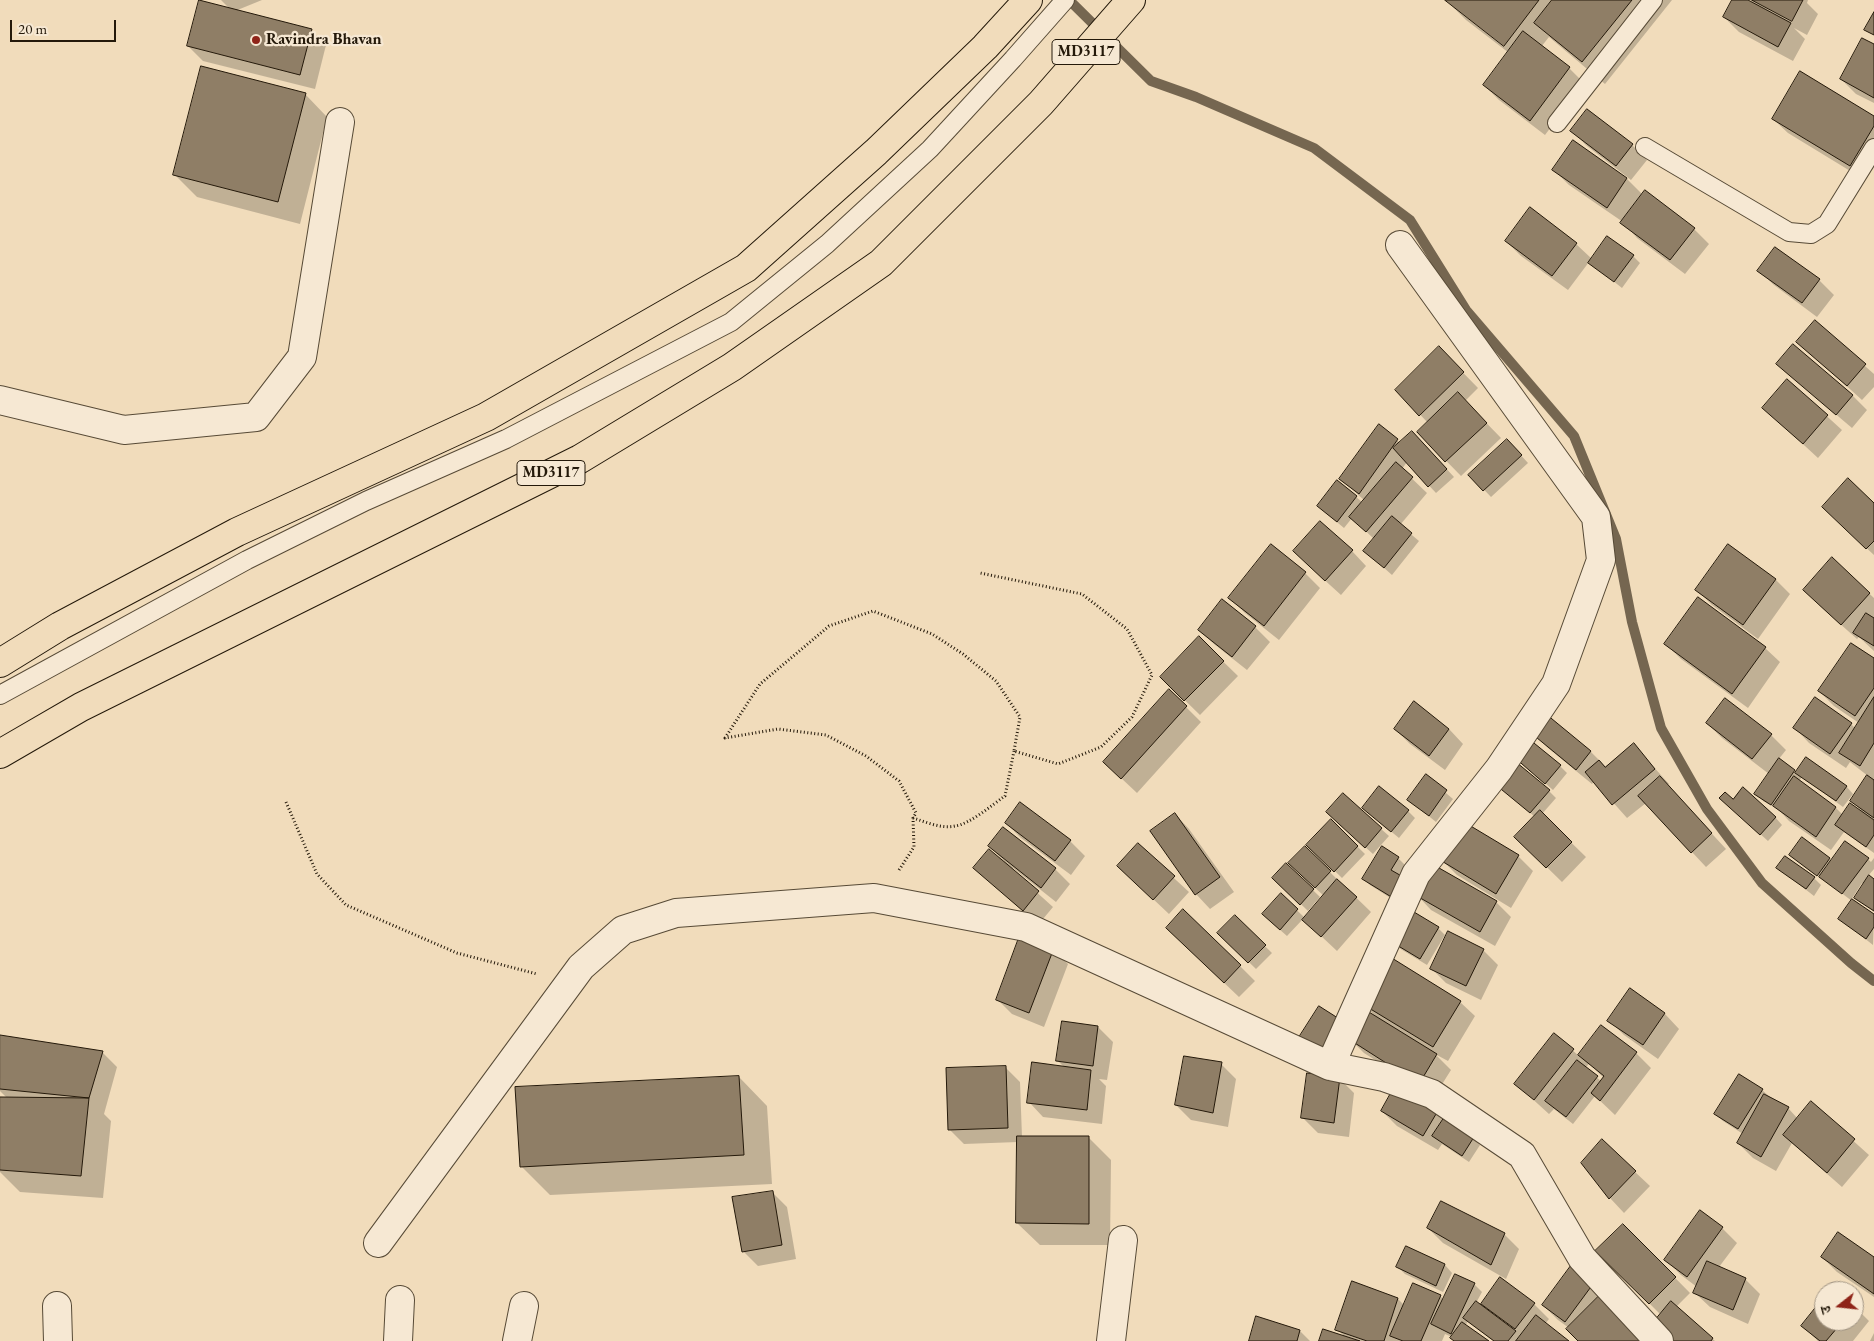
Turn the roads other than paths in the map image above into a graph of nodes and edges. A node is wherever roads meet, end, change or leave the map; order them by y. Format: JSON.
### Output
{"nodes":[{"id":1,"x":1028,"y":0,"type":"edge"},
{"id":2,"x":1065,"y":0,"type":"edge"},
{"id":3,"x":1131,"y":0,"type":"edge"},
{"id":4,"x":1653,"y":0,"type":"edge"},
{"id":5,"x":340,"y":122,"type":"dead end"},
{"id":6,"x":1557,"y":123,"type":"dead end"},
{"id":7,"x":1645,"y":147,"type":"dead end"},
{"id":8,"x":1874,"y":148,"type":"edge"},
{"id":9,"x":1400,"y":245,"type":"dead end"},
{"id":10,"x":0,"y":400,"type":"edge"},
{"id":11,"x":0,"y":663,"type":"edge"},
{"id":12,"x":0,"y":695,"type":"edge"},
{"id":13,"x":0,"y":754,"type":"edge"},
{"id":14,"x":1330,"y":1066,"type":"junction"},
{"id":15,"x":1123,"y":1240,"type":"dead end"},
{"id":16,"x":378,"y":1243,"type":"dead end"},
{"id":17,"x":400,"y":1300,"type":"dead end"},
{"id":18,"x":57,"y":1306,"type":"dead end"},
{"id":19,"x":524,"y":1306,"type":"dead end"},
{"id":20,"x":58,"y":1341,"type":"edge"},
{"id":21,"x":398,"y":1341,"type":"edge"},
{"id":22,"x":517,"y":1341,"type":"edge"},
{"id":23,"x":1111,"y":1341,"type":"edge"},
{"id":24,"x":1660,"y":1341,"type":"edge"}],
"edges":[{"from":1,"to":11,"type":"main road"},
{"from":2,"to":12,"type":"lane"},
{"from":3,"to":13,"type":"main road","number":"MD3117"},
{"from":4,"to":6,"type":"lane"},
{"from":5,"to":10,"type":"street"},
{"from":7,"to":8,"type":"lane"},
{"from":9,"to":14,"type":"street"},
{"from":14,"to":16,"type":"street"},
{"from":14,"to":24,"type":"street"},
{"from":15,"to":23,"type":"street"},
{"from":17,"to":21,"type":"street"},
{"from":18,"to":20,"type":"street"},
{"from":19,"to":22,"type":"street"}]}
